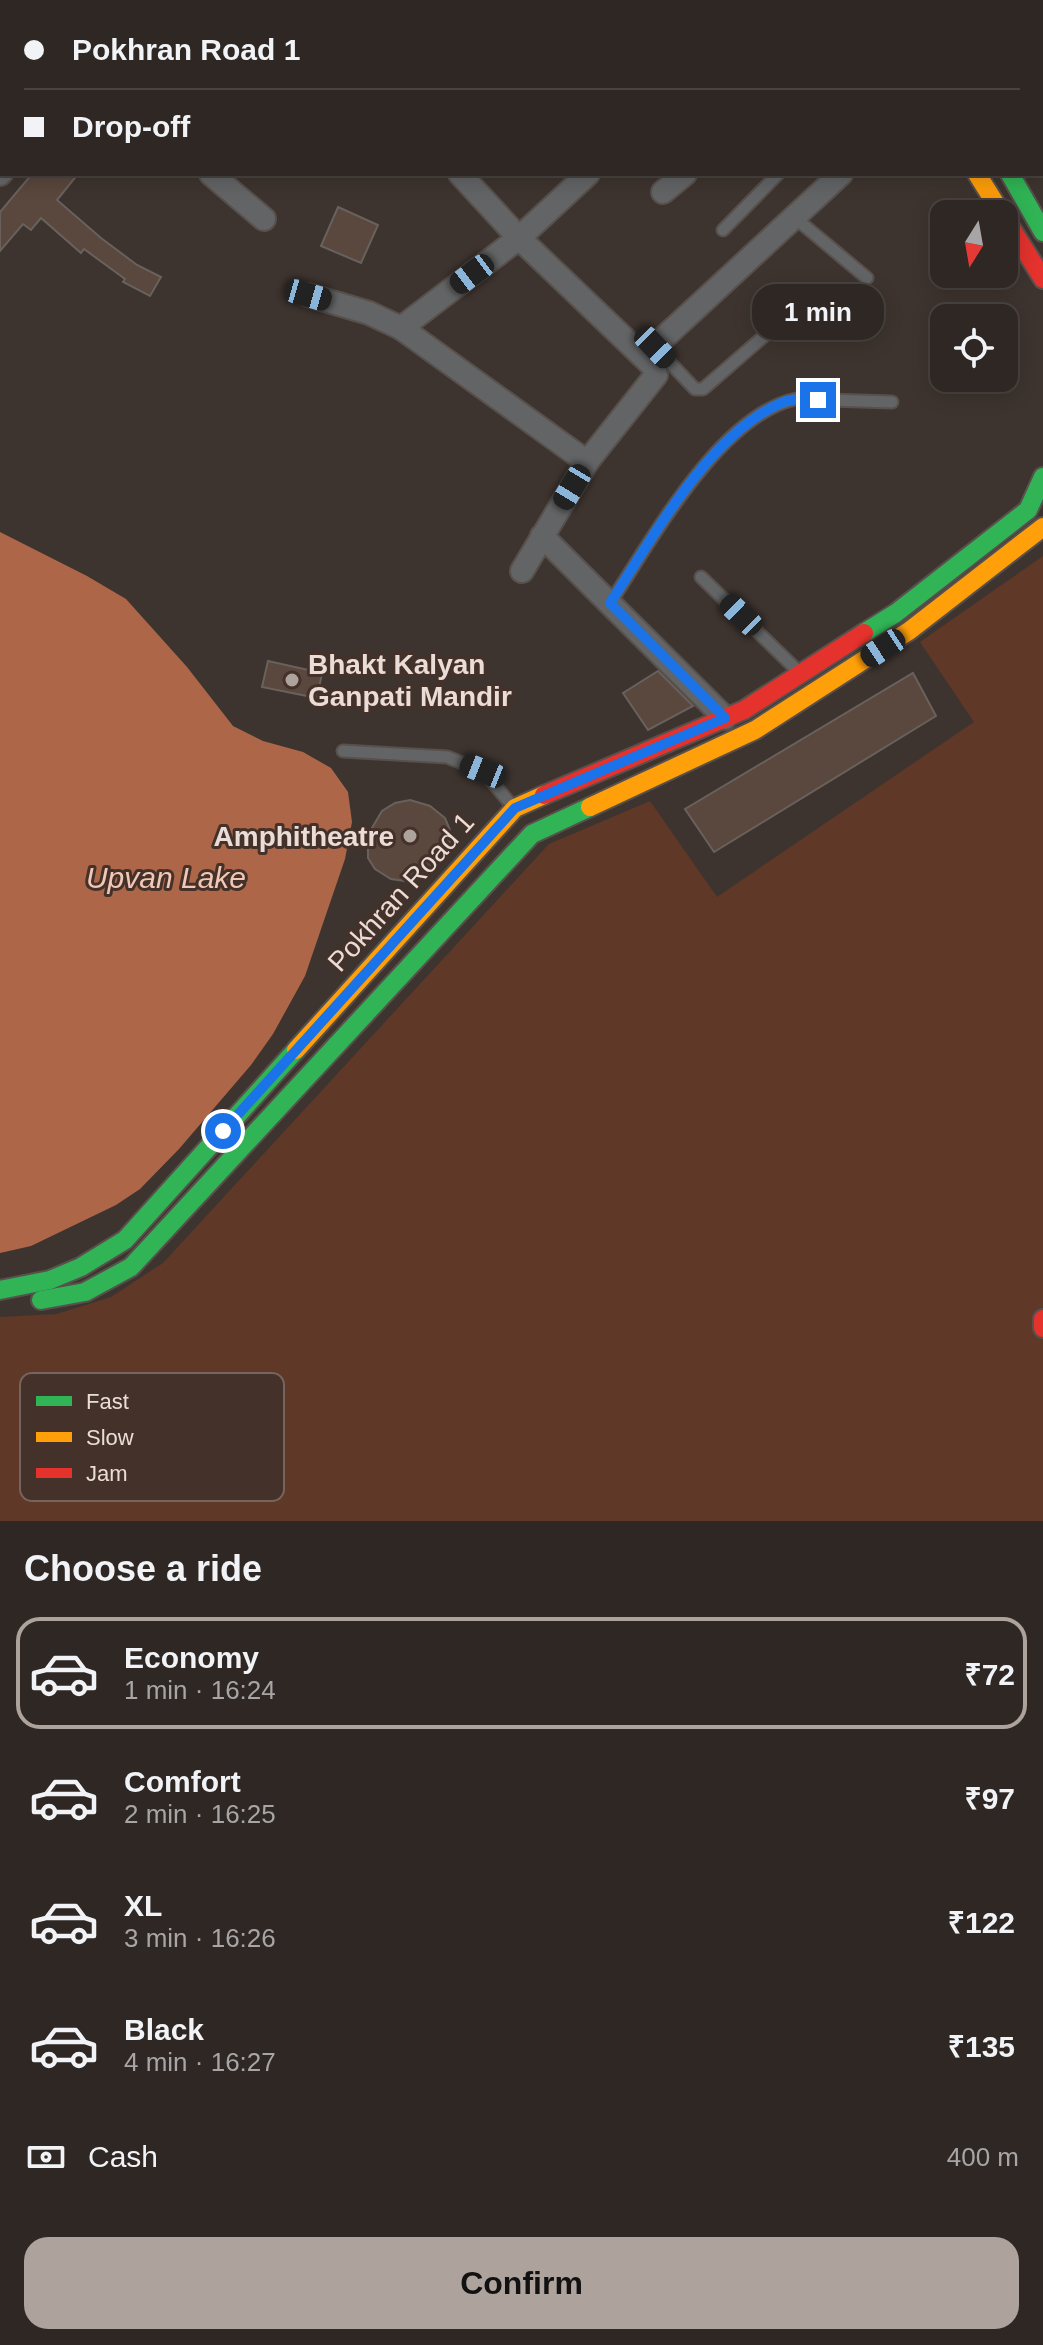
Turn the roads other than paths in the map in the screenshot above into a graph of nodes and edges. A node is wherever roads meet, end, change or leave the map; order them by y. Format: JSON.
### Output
{"nodes":[{"id":1,"x":213,"y":176,"type":"edge"},
{"id":2,"x":462,"y":176,"type":"edge"},
{"id":3,"x":586,"y":176,"type":"edge"},
{"id":4,"x":683,"y":176,"type":"edge"},
{"id":5,"x":776,"y":176,"type":"edge"},
{"id":6,"x":839,"y":176,"type":"edge"},
{"id":7,"x":978,"y":176,"type":"edge"},
{"id":8,"x":1011,"y":176,"type":"edge"},
{"id":9,"x":663,"y":192,"type":"dead end"},
{"id":10,"x":993,"y":200,"type":"edge"},
{"id":11,"x":794,"y":217,"type":"junction"},
{"id":12,"x":264,"y":219,"type":"dead end"},
{"id":13,"x":723,"y":230,"type":"dead end"},
{"id":14,"x":1043,"y":232,"type":"edge"},
{"id":15,"x":519,"y":238,"type":"junction"},
{"id":16,"x":1018,"y":239,"type":"edge"},
{"id":17,"x":867,"y":278,"type":"dead end"},
{"id":18,"x":1043,"y":279,"type":"edge"},
{"id":19,"x":308,"y":295,"type":"dead end"},
{"id":20,"x":401,"y":328,"type":"junction"},
{"id":21,"x":770,"y":331,"type":"dead end"},
{"id":22,"x":649,"y":351,"type":"junction"},
{"id":23,"x":892,"y":402,"type":"dead end"},
{"id":24,"x":587,"y":462,"type":"junction"},
{"id":25,"x":1043,"y":477,"type":"edge"},
{"id":26,"x":1043,"y":527,"type":"edge"},
{"id":27,"x":542,"y":536,"type":"junction"},
{"id":28,"x":522,"y":571,"type":"dead end"},
{"id":29,"x":701,"y":577,"type":"dead end"},
{"id":30,"x":610,"y":603,"type":"junction"},
{"id":31,"x":800,"y":673,"type":"junction"},
{"id":32,"x":725,"y":718,"type":"junction"},
{"id":33,"x":343,"y":751,"type":"dead end"},
{"id":34,"x":515,"y":808,"type":"junction"},
{"id":35,"x":532,"y":834,"type":"junction"},
{"id":36,"x":0,"y":1290,"type":"edge"},
{"id":37,"x":0,"y":1305,"type":"edge"},
{"id":38,"x":1043,"y":1319,"type":"edge"},
{"id":39,"x":1043,"y":1328,"type":"edge"}],
"edges":[{"from":1,"to":12,"type":"street"},
{"from":2,"to":15,"type":"street"},
{"from":3,"to":15,"type":"street"},
{"from":4,"to":9,"type":"street"},
{"from":5,"to":13,"type":"lane"},
{"from":6,"to":11,"type":"street"},
{"from":7,"to":10,"type":"main road"},
{"from":8,"to":14,"type":"main road"},
{"from":11,"to":17,"type":"lane"},
{"from":11,"to":22,"type":"street"},
{"from":15,"to":20,"type":"street"},
{"from":15,"to":22,"type":"street"},
{"from":16,"to":18,"type":"main road"},
{"from":19,"to":20,"type":"street"},
{"from":20,"to":24,"type":"street"},
{"from":21,"to":22,"type":"lane"},
{"from":22,"to":24,"type":"street"},
{"from":23,"to":30,"type":"lane"},
{"from":24,"to":27,"type":"street"},
{"from":25,"to":31,"type":"main road","name":"Pokhran Road 1"},
{"from":26,"to":35,"type":"main road","name":"Pokhran Road 1"},
{"from":27,"to":28,"type":"street"},
{"from":27,"to":30,"type":"street"},
{"from":29,"to":31,"type":"lane"},
{"from":30,"to":32,"type":"street"},
{"from":31,"to":32,"type":"main road","name":"Pokhran Road 1"},
{"from":32,"to":34,"type":"main road","name":"Pokhran Road 1"},
{"from":33,"to":34,"type":"lane"},
{"from":34,"to":35,"type":"main road"},
{"from":34,"to":36,"type":"main road","name":"Pokhran Road 1"},
{"from":35,"to":37,"type":"main road","name":"Pokhran Road 1"},
{"from":38,"to":39,"type":"main road"}]}
